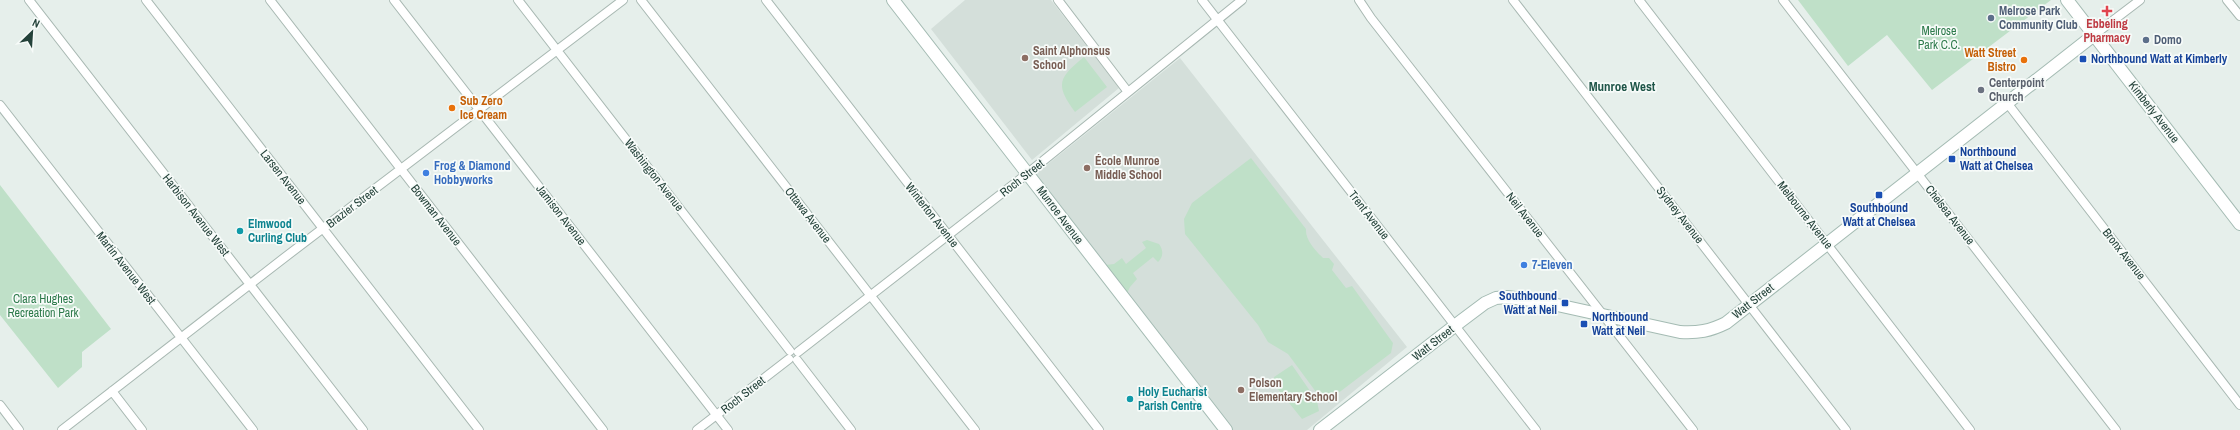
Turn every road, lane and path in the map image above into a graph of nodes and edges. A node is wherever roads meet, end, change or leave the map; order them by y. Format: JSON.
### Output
{"nodes":[{"id":1,"x":29,"y":0,"type":"edge"},
{"id":2,"x":146,"y":0,"type":"edge"},
{"id":3,"x":270,"y":0,"type":"edge"},
{"id":4,"x":394,"y":0,"type":"edge"},
{"id":5,"x":518,"y":0,"type":"edge"},
{"id":6,"x":623,"y":0,"type":"edge"},
{"id":7,"x":641,"y":0,"type":"edge"},
{"id":8,"x":766,"y":0,"type":"edge"},
{"id":9,"x":893,"y":0,"type":"edge"},
{"id":10,"x":1058,"y":0,"type":"edge"},
{"id":11,"x":1202,"y":0,"type":"edge"},
{"id":12,"x":1242,"y":0,"type":"edge"},
{"id":13,"x":1359,"y":0,"type":"edge"},
{"id":14,"x":1513,"y":0,"type":"edge"},
{"id":15,"x":1639,"y":0,"type":"edge"},
{"id":16,"x":1783,"y":0,"type":"edge"},
{"id":17,"x":2067,"y":0,"type":"edge"},
{"id":18,"x":2140,"y":0,"type":"edge"},
{"id":19,"x":2227,"y":0,"type":"edge"},
{"id":20,"x":2240,"y":16,"type":"edge"},
{"id":21,"x":1217,"y":20,"type":"junction"},
{"id":22,"x":2094,"y":35,"type":"junction"},
{"id":23,"x":557,"y":51,"type":"junction"},
{"id":24,"x":1128,"y":92,"type":"junction"},
{"id":25,"x":2008,"y":104,"type":"junction"},
{"id":26,"x":0,"y":105,"type":"edge"},
{"id":27,"x":480,"y":110,"type":"junction"},
{"id":28,"x":401,"y":170,"type":"junction"},
{"id":29,"x":1028,"y":173,"type":"junction"},
{"id":30,"x":1918,"y":173,"type":"junction"},
{"id":31,"x":2240,"y":224,"type":"edge"},
{"id":32,"x":323,"y":228,"type":"junction"},
{"id":33,"x":948,"y":235,"type":"junction"},
{"id":34,"x":1828,"y":243,"type":"junction"},
{"id":35,"x":250,"y":285,"type":"junction"},
{"id":36,"x":871,"y":296,"type":"junction"},
{"id":37,"x":1749,"y":304,"type":"junction"},
{"id":38,"x":1602,"y":315,"type":"junction"},
{"id":39,"x":1455,"y":326,"type":"junction"},
{"id":40,"x":181,"y":338,"type":"junction"},
{"id":41,"x":794,"y":356,"type":"junction"},
{"id":42,"x":112,"y":391,"type":"junction"},
{"id":43,"x":0,"y":405,"type":"edge"},
{"id":44,"x":2240,"y":405,"type":"edge"},
{"id":45,"x":717,"y":416,"type":"junction"},
{"id":46,"x":19,"y":430,"type":"edge"},
{"id":47,"x":62,"y":430,"type":"edge"},
{"id":48,"x":142,"y":430,"type":"edge"},
{"id":49,"x":253,"y":430,"type":"edge"},
{"id":50,"x":363,"y":430,"type":"edge"},
{"id":51,"x":480,"y":430,"type":"edge"},
{"id":52,"x":603,"y":430,"type":"edge"},
{"id":53,"x":697,"y":430,"type":"edge"},
{"id":54,"x":728,"y":430,"type":"edge"},
{"id":55,"x":851,"y":430,"type":"edge"},
{"id":56,"x":975,"y":430,"type":"edge"},
{"id":57,"x":1099,"y":430,"type":"edge"},
{"id":58,"x":1226,"y":430,"type":"edge"},
{"id":59,"x":1320,"y":430,"type":"edge"},
{"id":60,"x":1536,"y":430,"type":"edge"},
{"id":61,"x":1693,"y":430,"type":"edge"},
{"id":62,"x":1846,"y":430,"type":"edge"},
{"id":63,"x":1970,"y":430,"type":"edge"},
{"id":64,"x":2116,"y":430,"type":"edge"}],
"edges":[{"from":1,"to":35,"type":"street","name":"Harbison Avenue West"},
{"from":2,"to":32,"type":"street","name":"Larsen Avenue"},
{"from":3,"to":28,"type":"street","name":"Bowman Avenue"},
{"from":4,"to":27,"type":"street","name":"Jamison Avenue"},
{"from":5,"to":23,"type":"street","name":"Washington Avenue"},
{"from":6,"to":23,"type":"street","name":"Brazier Street"},
{"from":7,"to":36,"type":"street","name":"Ottawa Avenue"},
{"from":8,"to":33,"type":"street","name":"Winterton Avenue"},
{"from":9,"to":29,"type":"street","name":"Munroe Avenue"},
{"from":10,"to":24,"type":"street"},
{"from":11,"to":21,"type":"street","name":"Trent Avenue"},
{"from":12,"to":21,"type":"street","name":"Roch Street"},
{"from":13,"to":38,"type":"street","name":"Neil Avenue"},
{"from":14,"to":37,"type":"street","name":"Sydney Avenue"},
{"from":15,"to":34,"type":"street","name":"Melbourne Avenue"},
{"from":16,"to":30,"type":"street","name":"Chelsea Avenue"},
{"from":17,"to":22,"type":"street","name":"Kimberly Avenue"},
{"from":18,"to":22,"type":"street","name":"Watt Street"},
{"from":19,"to":20,"type":"street"},
{"from":21,"to":24,"type":"street","name":"Roch Street"},
{"from":21,"to":39,"type":"street","name":"Trent Avenue"},
{"from":22,"to":25,"type":"street","name":"Watt Street"},
{"from":22,"to":31,"type":"street","name":"Kimberly Avenue"},
{"from":23,"to":27,"type":"street","name":"Brazier Street"},
{"from":23,"to":41,"type":"street","name":"Washington Avenue"},
{"from":24,"to":29,"type":"street","name":"Roch Street"},
{"from":25,"to":30,"type":"street","name":"Watt Street"},
{"from":25,"to":44,"type":"street","name":"Bronx Avenue"},
{"from":26,"to":40,"type":"street","name":"Martin Avenue West"},
{"from":27,"to":28,"type":"street","name":"Brazier Street"},
{"from":27,"to":45,"type":"street","name":"Jamison Avenue"},
{"from":28,"to":32,"type":"street","name":"Brazier Street"},
{"from":28,"to":52,"type":"street","name":"Bowman Avenue"},
{"from":29,"to":33,"type":"street","name":"Roch Street"},
{"from":29,"to":58,"type":"street","name":"Munroe Avenue"},
{"from":30,"to":34,"type":"street","name":"Watt Street"},
{"from":30,"to":64,"type":"street","name":"Chelsea Avenue"},
{"from":32,"to":35,"type":"street","name":"Brazier Street"},
{"from":32,"to":51,"type":"street","name":"Larsen Avenue"},
{"from":33,"to":36,"type":"street","name":"Roch Street"},
{"from":33,"to":57,"type":"street","name":"Winterton Avenue"},
{"from":34,"to":37,"type":"street","name":"Watt Street"},
{"from":34,"to":63,"type":"street","name":"Melbourne Avenue"},
{"from":35,"to":40,"type":"street","name":"Brazier Street"},
{"from":35,"to":50,"type":"street","name":"Harbison Avenue West"},
{"from":36,"to":41,"type":"street","name":"Roch Street"},
{"from":36,"to":56,"type":"street","name":"Ottawa Avenue"},
{"from":37,"to":38,"type":"street","name":"Watt Street"},
{"from":37,"to":62,"type":"street","name":"Sydney Avenue"},
{"from":38,"to":39,"type":"street","name":"Watt Street"},
{"from":38,"to":61,"type":"street","name":"Neil Avenue"},
{"from":39,"to":59,"type":"street","name":"Watt Street"},
{"from":39,"to":60,"type":"street","name":"Trent Avenue"},
{"from":40,"to":42,"type":"street","name":"Brazier Street"},
{"from":40,"to":49,"type":"street","name":"Martin Avenue West"},
{"from":41,"to":45,"type":"street","name":"Roch Street"},
{"from":41,"to":55,"type":"street","name":"Washington Avenue"},
{"from":42,"to":47,"type":"street","name":"Brazier Street"},
{"from":42,"to":48,"type":"street"},
{"from":43,"to":46,"type":"street"},
{"from":45,"to":53,"type":"street","name":"Roch Street"},
{"from":45,"to":54,"type":"street","name":"Jamison Avenue"}]}
